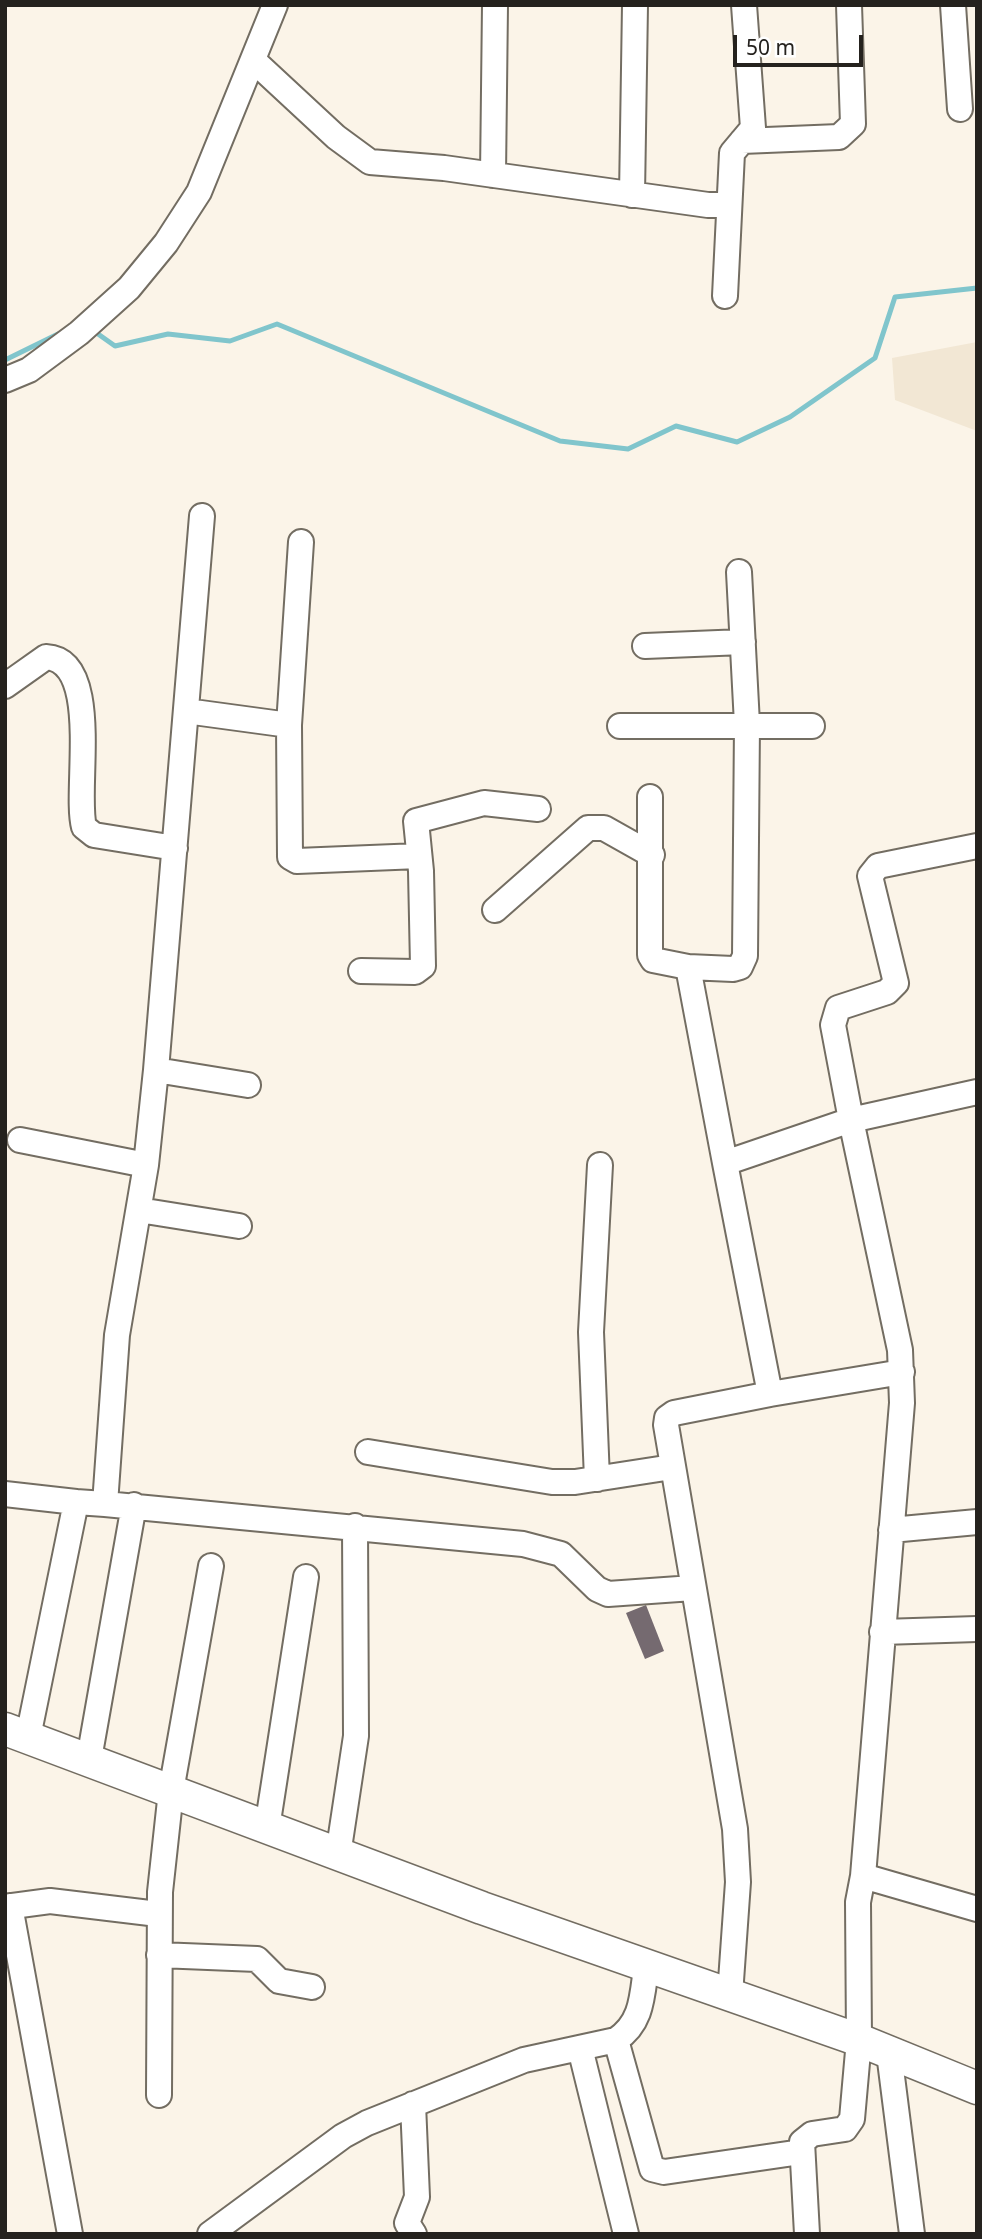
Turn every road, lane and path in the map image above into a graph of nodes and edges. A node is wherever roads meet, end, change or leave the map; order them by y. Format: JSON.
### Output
{"nodes":[{"id":1,"x":275,"y":5,"type":"edge"},
{"id":2,"x":495,"y":5,"type":"edge"},
{"id":3,"x":635,"y":5,"type":"edge"},
{"id":4,"x":744,"y":5,"type":"edge"},
{"id":5,"x":849,"y":5,"type":"edge"},
{"id":6,"x":953,"y":5,"type":"edge"},
{"id":7,"x":253,"y":60,"type":"junction"},
{"id":8,"x":960,"y":109,"type":"dead end"},
{"id":9,"x":742,"y":141,"type":"junction"},
{"id":10,"x":493,"y":175,"type":"junction"},
{"id":11,"x":632,"y":195,"type":"junction"},
{"id":12,"x":727,"y":205,"type":"junction"},
{"id":13,"x":724,"y":296,"type":"dead end"},
{"id":14,"x":5,"y":380,"type":"edge"},
{"id":15,"x":202,"y":516,"type":"dead end"},
{"id":16,"x":301,"y":542,"type":"dead end"},
{"id":17,"x":739,"y":572,"type":"dead end"},
{"id":18,"x":743,"y":642,"type":"junction"},
{"id":19,"x":645,"y":646,"type":"dead end"},
{"id":20,"x":5,"y":686,"type":"edge"},
{"id":21,"x":186,"y":711,"type":"junction"},
{"id":22,"x":747,"y":724,"type":"junction"},
{"id":23,"x":289,"y":725,"type":"junction"},
{"id":24,"x":620,"y":726,"type":"dead end"},
{"id":25,"x":812,"y":726,"type":"dead end"},
{"id":26,"x":650,"y":797,"type":"dead end"},
{"id":27,"x":538,"y":809,"type":"dead end"},
{"id":28,"x":977,"y":846,"type":"edge"},
{"id":29,"x":175,"y":848,"type":"junction"},
{"id":30,"x":652,"y":855,"type":"junction"},
{"id":31,"x":419,"y":856,"type":"junction"},
{"id":32,"x":495,"y":910,"type":"dead end"},
{"id":33,"x":688,"y":967,"type":"junction"},
{"id":34,"x":361,"y":971,"type":"dead end"},
{"id":35,"x":156,"y":1070,"type":"junction"},
{"id":36,"x":248,"y":1085,"type":"dead end"},
{"id":37,"x":977,"y":1092,"type":"edge"},
{"id":38,"x":851,"y":1120,"type":"junction"},
{"id":39,"x":20,"y":1140,"type":"dead end"},
{"id":40,"x":725,"y":1163,"type":"junction"},
{"id":41,"x":146,"y":1165,"type":"junction"},
{"id":42,"x":600,"y":1165,"type":"dead end"},
{"id":43,"x":139,"y":1210,"type":"junction"},
{"id":44,"x":239,"y":1226,"type":"dead end"},
{"id":45,"x":902,"y":1372,"type":"junction"},
{"id":46,"x":770,"y":1394,"type":"junction"},
{"id":47,"x":369,"y":1452,"type":"dead end"},
{"id":48,"x":672,"y":1467,"type":"junction"},
{"id":49,"x":597,"y":1479,"type":"junction"},
{"id":50,"x":5,"y":1494,"type":"edge"},
{"id":51,"x":76,"y":1502,"type":"junction"},
{"id":52,"x":105,"y":1504,"type":"junction"},
{"id":53,"x":134,"y":1505,"type":"junction"},
{"id":54,"x":977,"y":1522,"type":"edge"},
{"id":55,"x":355,"y":1526,"type":"junction"},
{"id":56,"x":891,"y":1530,"type":"junction"},
{"id":57,"x":211,"y":1566,"type":"dead end"},
{"id":58,"x":306,"y":1577,"type":"dead end"},
{"id":59,"x":693,"y":1588,"type":"junction"},
{"id":60,"x":977,"y":1629,"type":"edge"},
{"id":61,"x":882,"y":1632,"type":"junction"},
{"id":62,"x":17,"y":1733,"type":"edge"},
{"id":63,"x":89,"y":1759,"type":"junction"},
{"id":64,"x":171,"y":1791,"type":"junction"},
{"id":65,"x":267,"y":1828,"type":"junction"},
{"id":66,"x":338,"y":1855,"type":"junction"},
{"id":67,"x":863,"y":1876,"type":"junction"},
{"id":68,"x":8,"y":1907,"type":"edge"},
{"id":69,"x":977,"y":1909,"type":"edge"},
{"id":70,"x":159,"y":1914,"type":"junction"},
{"id":71,"x":159,"y":1955,"type":"junction"},
{"id":72,"x":646,"y":1968,"type":"junction"},
{"id":73,"x":312,"y":1987,"type":"dead end"},
{"id":74,"x":730,"y":1995,"type":"junction"},
{"id":75,"x":616,"y":2040,"type":"junction"},
{"id":76,"x":859,"y":2040,"type":"junction"},
{"id":77,"x":580,"y":2048,"type":"junction"},
{"id":78,"x":889,"y":2053,"type":"junction"},
{"id":79,"x":977,"y":2088,"type":"edge"},
{"id":80,"x":159,"y":2095,"type":"dead end"},
{"id":81,"x":413,"y":2104,"type":"junction"},
{"id":82,"x":801,"y":2152,"type":"junction"},
{"id":83,"x":70,"y":2234,"type":"edge"},
{"id":84,"x":210,"y":2234,"type":"edge"},
{"id":85,"x":414,"y":2234,"type":"edge"},
{"id":86,"x":626,"y":2234,"type":"edge"},
{"id":87,"x":807,"y":2234,"type":"edge"},
{"id":88,"x":912,"y":2234,"type":"edge"}],
"edges":[{"from":1,"to":7,"type":"street"},
{"from":2,"to":10,"type":"street"},
{"from":3,"to":11,"type":"street"},
{"from":4,"to":9,"type":"street"},
{"from":5,"to":9,"type":"street"},
{"from":6,"to":8,"type":"street"},
{"from":7,"to":10,"type":"street"},
{"from":7,"to":14,"type":"street"},
{"from":9,"to":12,"type":"street"},
{"from":10,"to":11,"type":"street"},
{"from":11,"to":12,"type":"street"},
{"from":12,"to":13,"type":"street"},
{"from":15,"to":21,"type":"street"},
{"from":16,"to":23,"type":"street"},
{"from":17,"to":18,"type":"street"},
{"from":18,"to":19,"type":"street"},
{"from":18,"to":22,"type":"street"},
{"from":20,"to":29,"type":"street"},
{"from":21,"to":23,"type":"street"},
{"from":21,"to":29,"type":"street"},
{"from":22,"to":24,"type":"street"},
{"from":22,"to":25,"type":"street"},
{"from":22,"to":33,"type":"street"},
{"from":23,"to":31,"type":"street"},
{"from":26,"to":30,"type":"street"},
{"from":27,"to":31,"type":"street"},
{"from":28,"to":38,"type":"street"},
{"from":29,"to":35,"type":"street"},
{"from":30,"to":32,"type":"street"},
{"from":30,"to":33,"type":"street"},
{"from":31,"to":34,"type":"street"},
{"from":33,"to":40,"type":"street"},
{"from":35,"to":36,"type":"street"},
{"from":35,"to":41,"type":"street"},
{"from":37,"to":38,"type":"street"},
{"from":38,"to":40,"type":"street"},
{"from":38,"to":45,"type":"street"},
{"from":39,"to":41,"type":"street"},
{"from":40,"to":46,"type":"street"},
{"from":41,"to":43,"type":"street"},
{"from":42,"to":49,"type":"street"},
{"from":43,"to":44,"type":"street"},
{"from":43,"to":52,"type":"street"},
{"from":45,"to":46,"type":"street"},
{"from":45,"to":56,"type":"street"},
{"from":46,"to":48,"type":"street"},
{"from":47,"to":49,"type":"street"},
{"from":48,"to":49,"type":"street"},
{"from":48,"to":59,"type":"street"},
{"from":50,"to":51,"type":"street"},
{"from":51,"to":52,"type":"street"},
{"from":51,"to":62,"type":"street"},
{"from":52,"to":53,"type":"street"},
{"from":53,"to":55,"type":"street"},
{"from":53,"to":63,"type":"street"},
{"from":54,"to":56,"type":"street"},
{"from":55,"to":59,"type":"street"},
{"from":55,"to":66,"type":"street"},
{"from":56,"to":61,"type":"street"},
{"from":57,"to":64,"type":"street"},
{"from":58,"to":65,"type":"street"},
{"from":59,"to":74,"type":"street"},
{"from":60,"to":61,"type":"street"},
{"from":61,"to":67,"type":"street"},
{"from":62,"to":63,"type":"main road"},
{"from":63,"to":64,"type":"main road"},
{"from":64,"to":65,"type":"main road"},
{"from":64,"to":70,"type":"street"},
{"from":65,"to":66,"type":"main road"},
{"from":66,"to":72,"type":"main road"},
{"from":67,"to":69,"type":"street"},
{"from":67,"to":76,"type":"street"},
{"from":68,"to":70,"type":"street"},
{"from":68,"to":83,"type":"street"},
{"from":70,"to":71,"type":"street"},
{"from":71,"to":73,"type":"street"},
{"from":71,"to":80,"type":"street"},
{"from":72,"to":74,"type":"main road"},
{"from":72,"to":75,"type":"street"},
{"from":74,"to":76,"type":"main road"},
{"from":75,"to":77,"type":"street"},
{"from":75,"to":82,"type":"street"},
{"from":76,"to":78,"type":"main road"},
{"from":76,"to":82,"type":"street"},
{"from":77,"to":81,"type":"street"},
{"from":77,"to":86,"type":"street"},
{"from":78,"to":79,"type":"main road"},
{"from":78,"to":88,"type":"street"},
{"from":81,"to":84,"type":"street"},
{"from":81,"to":85,"type":"street"},
{"from":82,"to":87,"type":"street"}]}
